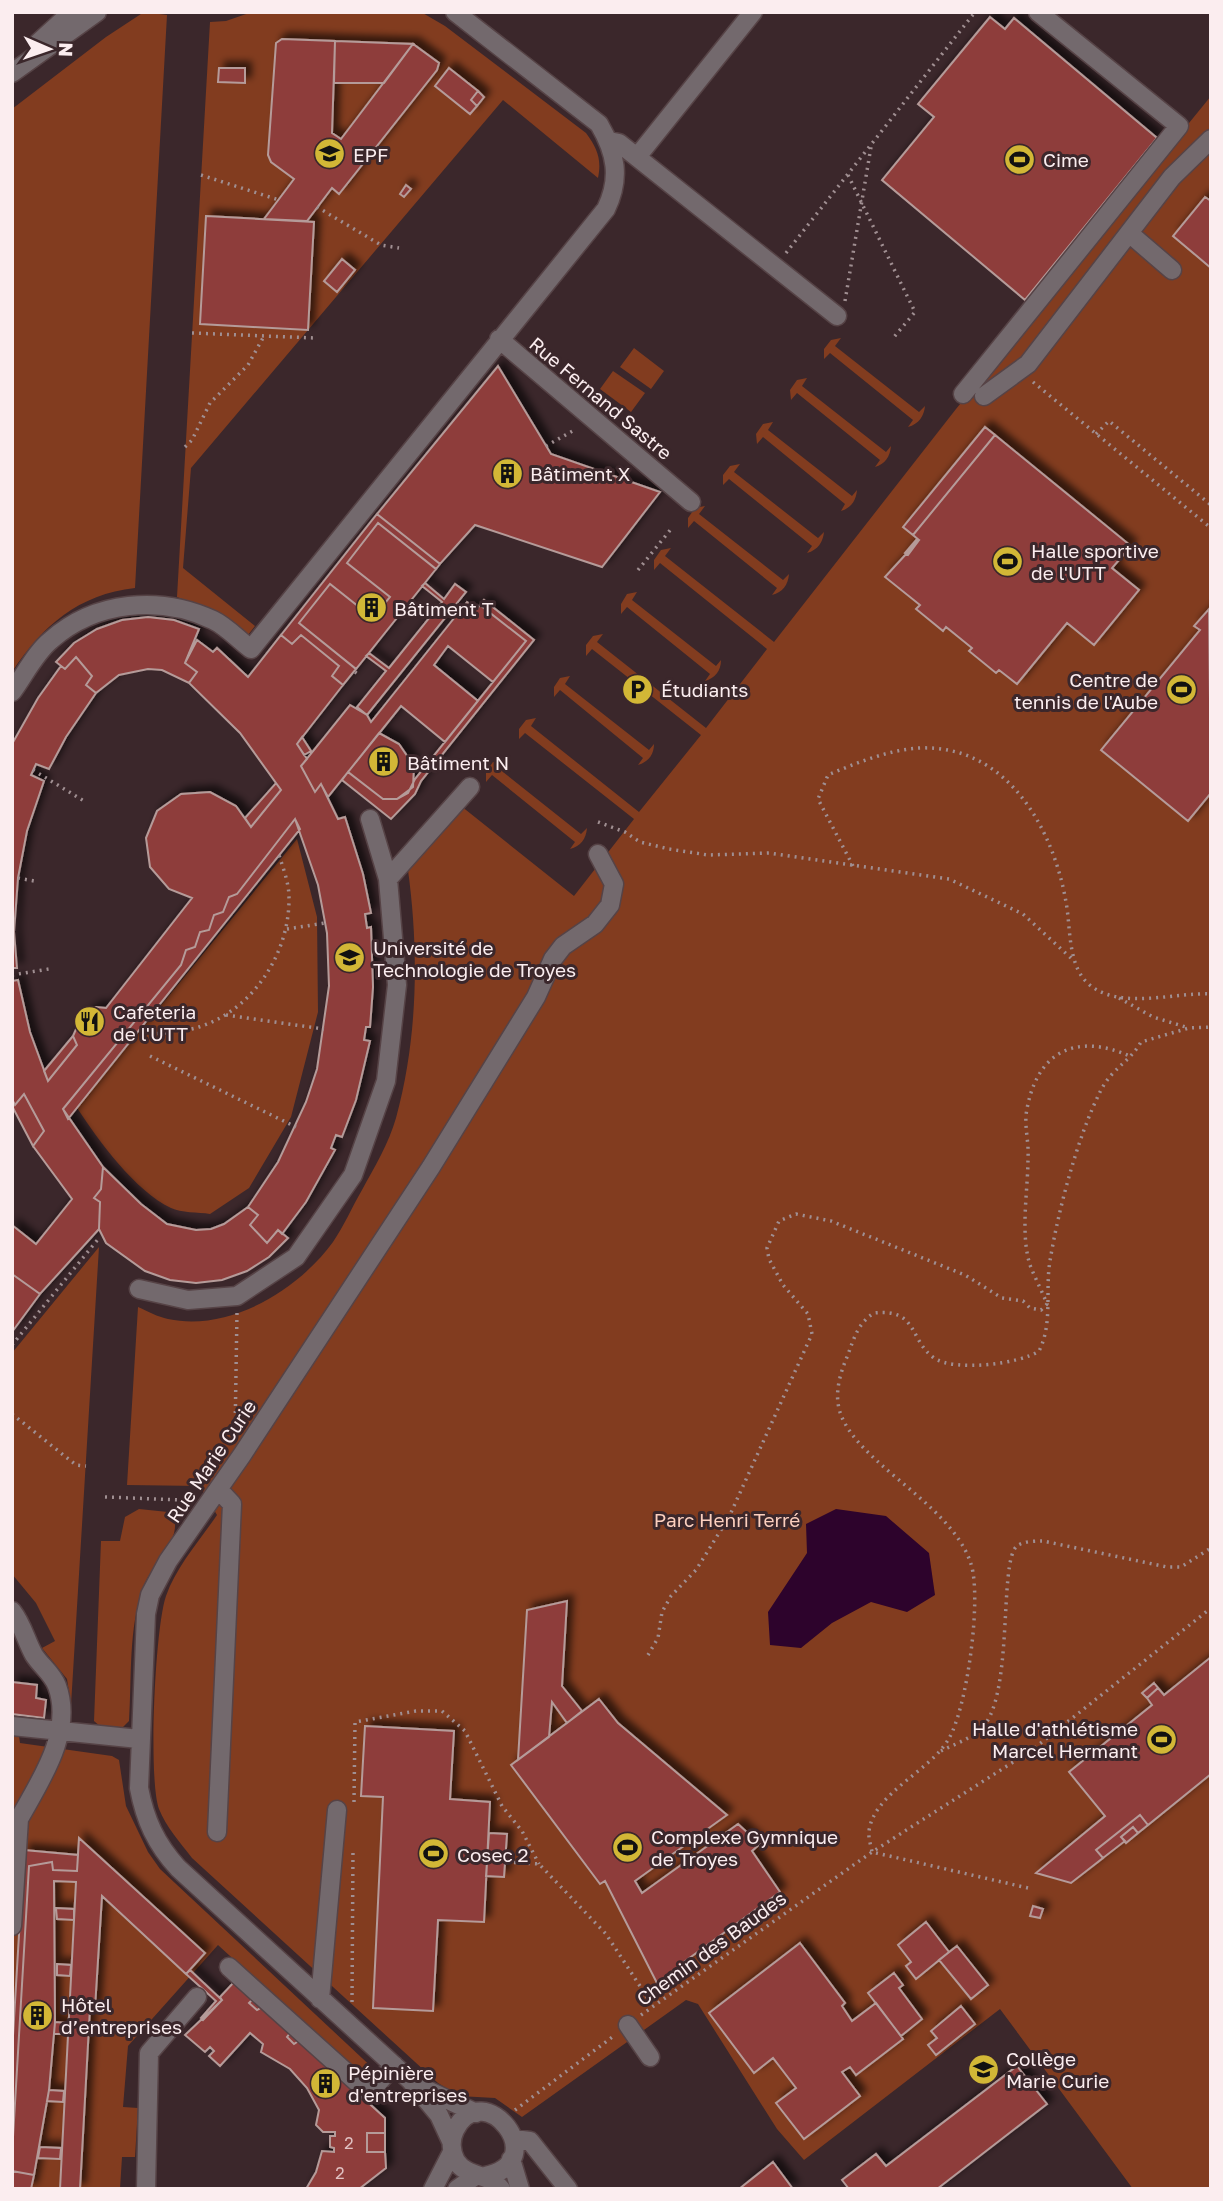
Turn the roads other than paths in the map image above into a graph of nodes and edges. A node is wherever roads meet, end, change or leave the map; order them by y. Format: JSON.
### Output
{"nodes":[{"id":1,"x":72,"y":12,"type":"edge"},
{"id":2,"x":97,"y":12,"type":"edge"},
{"id":3,"x":455,"y":12,"type":"edge"},
{"id":4,"x":752,"y":12,"type":"edge"},
{"id":5,"x":1038,"y":12,"type":"edge"},
{"id":6,"x":12,"y":66,"type":"edge"},
{"id":7,"x":12,"y":73,"type":"edge"},
{"id":8,"x":1211,"y":139,"type":"edge"},
{"id":9,"x":608,"y":141,"type":"junction"},
{"id":10,"x":637,"y":158,"type":"junction"},
{"id":11,"x":1129,"y":233,"type":"junction"},
{"id":12,"x":1172,"y":270,"type":"dead end"},
{"id":13,"x":837,"y":316,"type":"road end"},
{"id":14,"x":499,"y":339,"type":"junction"},
{"id":15,"x":963,"y":394,"type":"dead end"},
{"id":16,"x":984,"y":396,"type":"dead end"},
{"id":17,"x":691,"y":502,"type":"dead end"},
{"id":18,"x":12,"y":692,"type":"edge"},
{"id":19,"x":470,"y":787,"type":"dead end"},
{"id":20,"x":370,"y":819,"type":"dead end"},
{"id":21,"x":598,"y":854,"type":"dead end"},
{"id":22,"x":388,"y":879,"type":"junction"},
{"id":23,"x":139,"y":1289,"type":"dead end"},
{"id":24,"x":218,"y":1489,"type":"junction"},
{"id":25,"x":12,"y":1611,"type":"edge"},
{"id":26,"x":12,"y":1726,"type":"edge"},
{"id":27,"x":58,"y":1733,"type":"junction"},
{"id":28,"x":139,"y":1739,"type":"junction"},
{"id":29,"x":346,"y":1807,"type":"road end"},
{"id":30,"x":15,"y":1821,"type":"edge"},
{"id":31,"x":216,"y":1832,"type":"dead end"},
{"id":32,"x":12,"y":1926,"type":"edge"},
{"id":33,"x":229,"y":1967,"type":"dead end"},
{"id":34,"x":197,"y":1997,"type":"dead end"},
{"id":35,"x":320,"y":1999,"type":"junction"},
{"id":36,"x":628,"y":2025,"type":"road end"},
{"id":37,"x":650,"y":2057,"type":"dead end"},
{"id":38,"x":394,"y":2065,"type":"junction"},
{"id":39,"x":410,"y":2080,"type":"junction"},
{"id":40,"x":476,"y":2113,"type":"junction"},
{"id":41,"x":514,"y":2139,"type":"junction"},
{"id":42,"x":452,"y":2147,"type":"junction"},
{"id":43,"x":510,"y":2159,"type":"junction"},
{"id":44,"x":481,"y":2176,"type":"junction"},
{"id":45,"x":146,"y":2189,"type":"edge"},
{"id":46,"x":433,"y":2189,"type":"edge"},
{"id":47,"x":457,"y":2189,"type":"edge"},
{"id":48,"x":501,"y":2189,"type":"edge"},
{"id":49,"x":520,"y":2189,"type":"edge"},
{"id":50,"x":568,"y":2189,"type":"edge"}],
"edges":[{"from":1,"to":6,"type":"street"},
{"from":2,"to":7,"type":"street"},
{"from":3,"to":9,"type":"street","name":"Rue Fernand Sastre"},
{"from":4,"to":10,"type":"street"},
{"from":5,"to":15,"type":"street"},
{"from":8,"to":11,"type":"street"},
{"from":9,"to":10,"type":"street"},
{"from":9,"to":14,"type":"street","name":"Rue Fernand Sastre"},
{"from":10,"to":13,"type":"street"},
{"from":11,"to":12,"type":"street"},
{"from":11,"to":16,"type":"street"},
{"from":14,"to":17,"type":"street","name":"Rue Fernand Sastre"},
{"from":14,"to":18,"type":"street"},
{"from":19,"to":22,"type":"street"},
{"from":20,"to":22,"type":"street"},
{"from":21,"to":24,"type":"street","name":"Rue Marie Curie"},
{"from":22,"to":23,"type":"street"},
{"from":24,"to":28,"type":"street","name":"Rue Marie Curie"},
{"from":24,"to":31,"type":"street"},
{"from":25,"to":27,"type":"street"},
{"from":26,"to":27,"type":"street"},
{"from":27,"to":28,"type":"street"},
{"from":27,"to":30,"type":"street"},
{"from":28,"to":35,"type":"street","name":"Rue Marie Curie"},
{"from":29,"to":35,"type":"street"},
{"from":30,"to":32,"type":"street"},
{"from":33,"to":38,"type":"street"},
{"from":34,"to":45,"type":"street"},
{"from":35,"to":38,"type":"street","name":"Rue Marie Curie"},
{"from":36,"to":37,"type":"street"},
{"from":38,"to":39,"type":"street","name":"Rue Marie Curie"},
{"from":39,"to":40,"type":"street","name":"Rue Marie Curie"},
{"from":39,"to":42,"type":"street","name":"Rue Marie Curie"},
{"from":40,"to":41,"type":"street"},
{"from":40,"to":42,"type":"street"},
{"from":41,"to":43,"type":"street"},
{"from":41,"to":50,"type":"street"},
{"from":42,"to":44,"type":"street"},
{"from":42,"to":46,"type":"street"},
{"from":43,"to":44,"type":"street"},
{"from":43,"to":49,"type":"street"},
{"from":44,"to":47,"type":"street"},
{"from":44,"to":48,"type":"street"}]}
